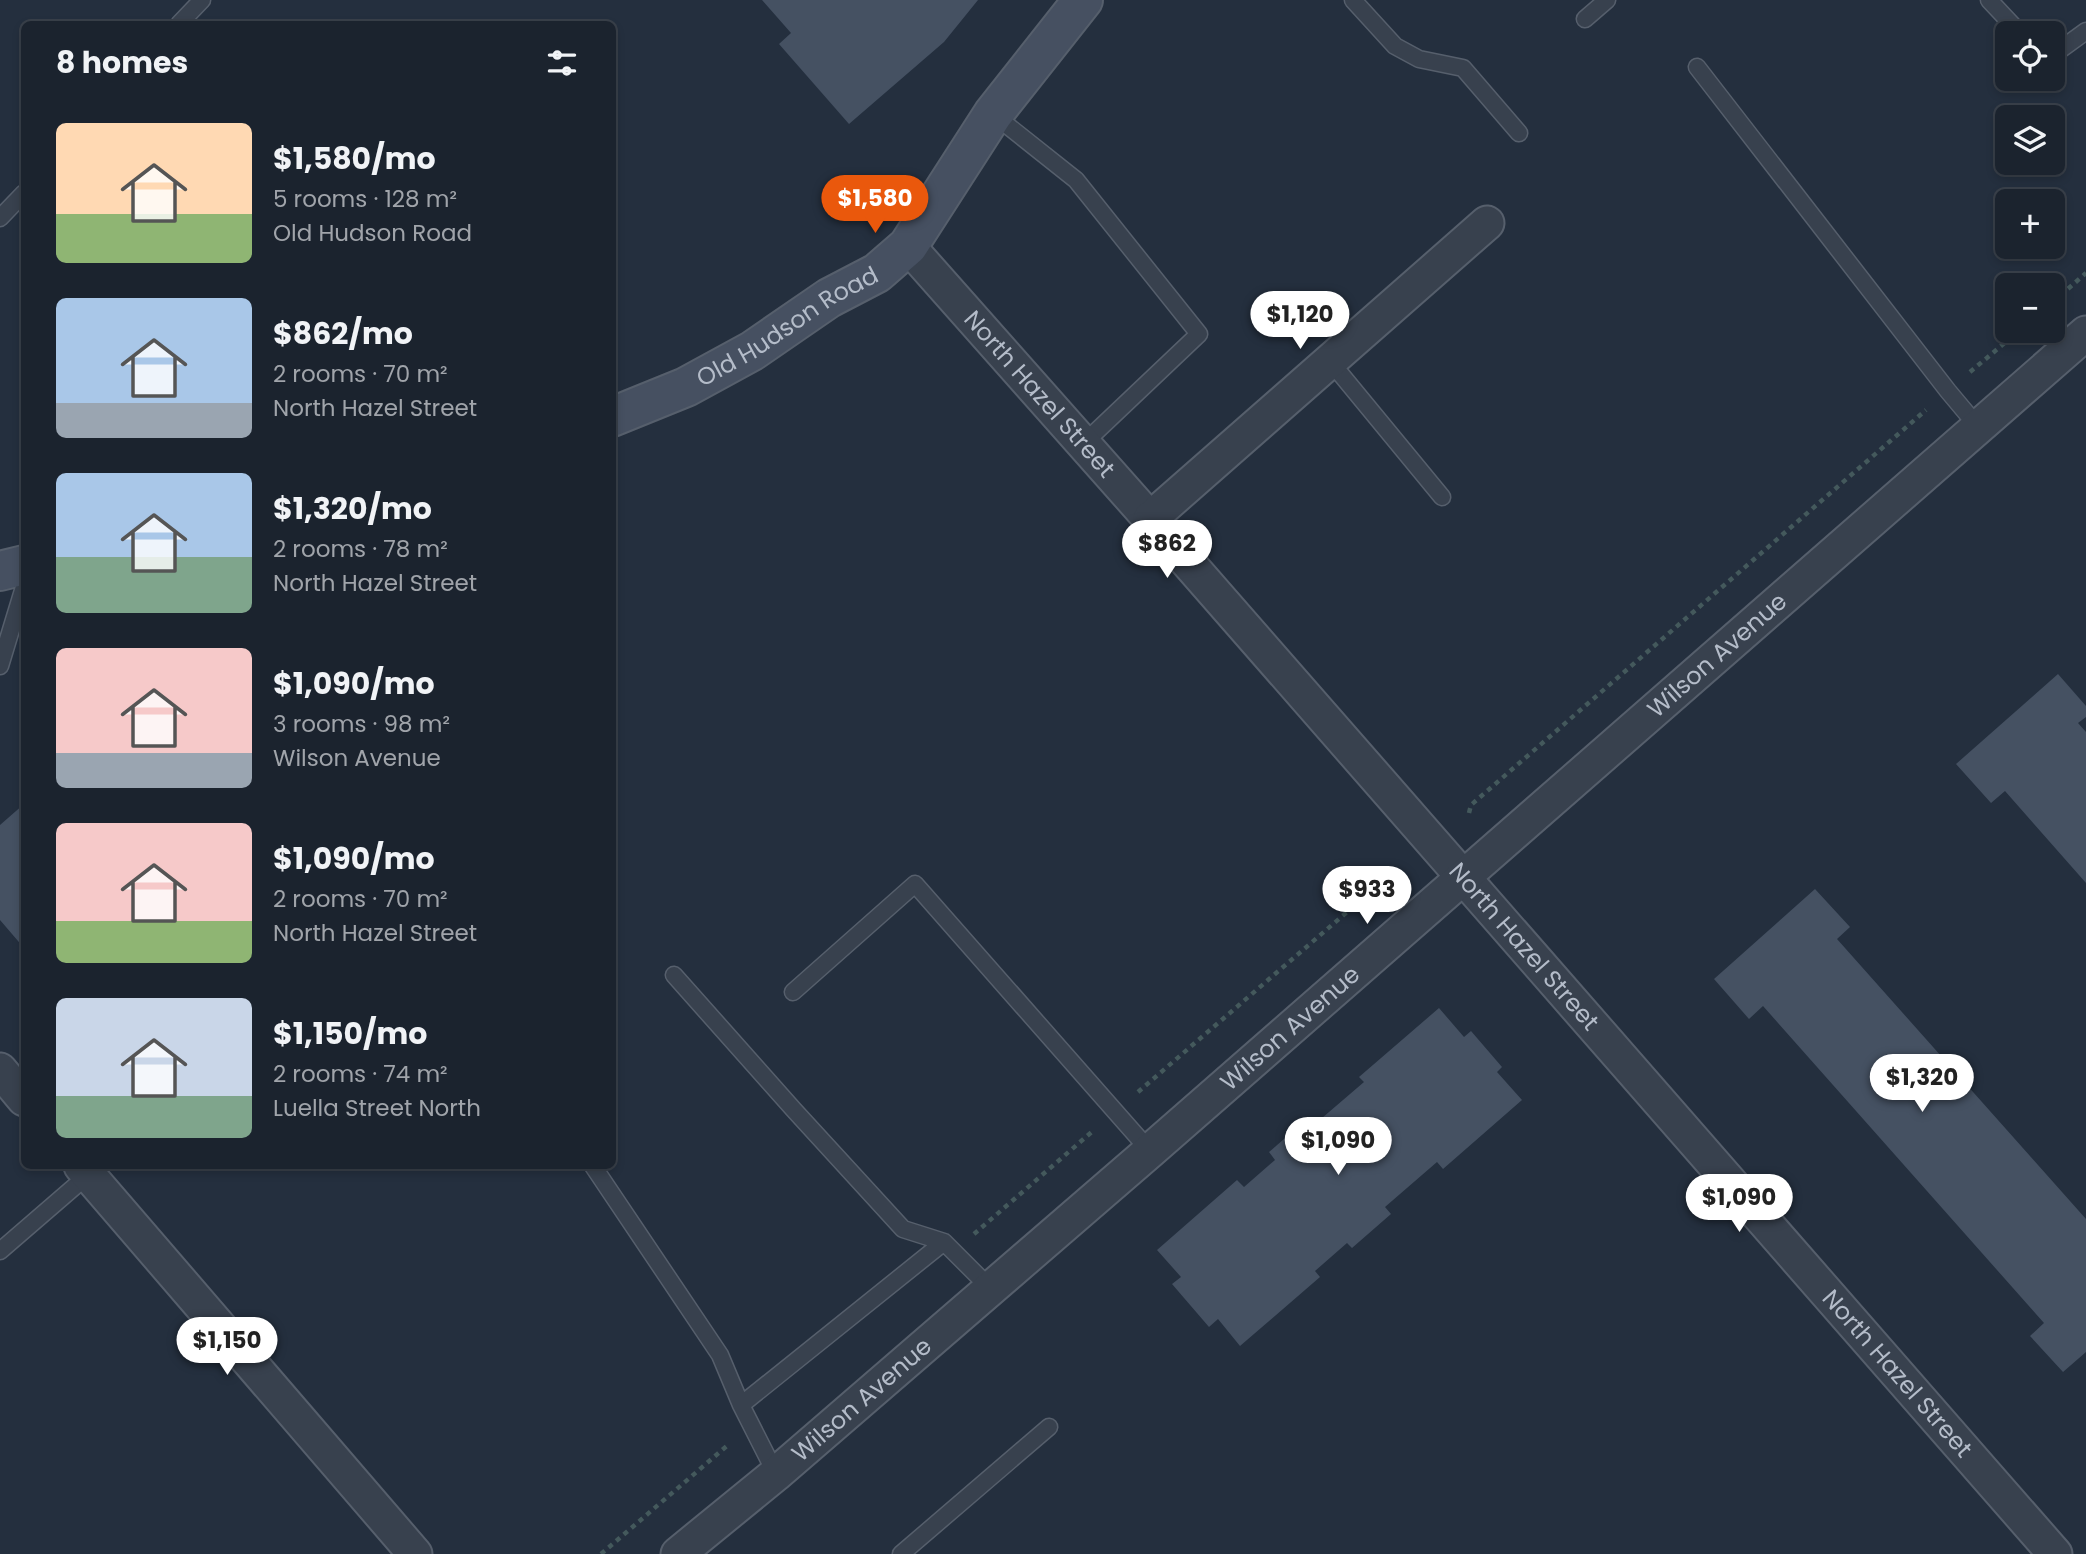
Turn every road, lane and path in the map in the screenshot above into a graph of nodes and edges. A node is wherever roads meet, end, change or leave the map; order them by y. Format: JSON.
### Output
{"nodes":[{"id":1,"x":202,"y":0,"type":"edge"},
{"id":2,"x":1083,"y":0,"type":"edge"},
{"id":3,"x":1353,"y":0,"type":"edge"},
{"id":4,"x":1606,"y":0,"type":"edge"},
{"id":5,"x":1989,"y":0,"type":"edge"},
{"id":6,"x":1585,"y":19,"type":"dead end"},
{"id":7,"x":182,"y":21,"type":"edge"},
{"id":8,"x":2009,"y":21,"type":"edge"},
{"id":9,"x":2086,"y":31,"type":"edge"},
{"id":10,"x":2065,"y":46,"type":"edge"},
{"id":11,"x":1697,"y":67,"type":"dead end"},
{"id":12,"x":993,"y":114,"type":"junction"},
{"id":13,"x":1519,"y":133,"type":"dead end"},
{"id":14,"x":21,"y":196,"type":"edge"},
{"id":15,"x":0,"y":218,"type":"edge"},
{"id":16,"x":1487,"y":223,"type":"dead end"},
{"id":17,"x":908,"y":246,"type":"junction"},
{"id":18,"x":2086,"y":273,"type":"edge"},
{"id":19,"x":2065,"y":291,"type":"edge"},
{"id":20,"x":2086,"y":333,"type":"edge"},
{"id":21,"x":2005,"y":343,"type":"edge"},
{"id":22,"x":1330,"y":361,"type":"junction"},
{"id":23,"x":1948,"y":391,"type":"junction"},
{"id":24,"x":616,"y":414,"type":"edge"},
{"id":25,"x":1979,"y":428,"type":"junction"},
{"id":26,"x":1083,"y":444,"type":"junction"},
{"id":27,"x":1442,"y":497,"type":"dead end"},
{"id":28,"x":1150,"y":519,"type":"junction"},
{"id":29,"x":21,"y":566,"type":"edge"},
{"id":30,"x":0,"y":571,"type":"edge"},
{"id":31,"x":21,"y":597,"type":"edge"},
{"id":32,"x":0,"y":666,"type":"edge"},
{"id":33,"x":1469,"y":813,"type":"dead end"},
{"id":34,"x":1402,"y":875,"type":"dead end"},
{"id":35,"x":1464,"y":878,"type":"junction"},
{"id":36,"x":674,"y":975,"type":"dead end"},
{"id":37,"x":793,"y":992,"type":"dead end"},
{"id":38,"x":0,"y":1070,"type":"edge"},
{"id":39,"x":21,"y":1095,"type":"edge"},
{"id":40,"x":1115,"y":1111,"type":"junction"},
{"id":41,"x":1150,"y":1151,"type":"junction"},
{"id":42,"x":595,"y":1169,"type":"edge"},
{"id":43,"x":84,"y":1170,"type":"edge"},
{"id":44,"x":949,"y":1247,"type":"junction"},
{"id":45,"x":0,"y":1251,"type":"edge"},
{"id":46,"x":990,"y":1288,"type":"junction"},
{"id":47,"x":741,"y":1405,"type":"junction"},
{"id":48,"x":751,"y":1425,"type":"junction"},
{"id":49,"x":1049,"y":1427,"type":"dead end"},
{"id":50,"x":776,"y":1474,"type":"junction"},
{"id":51,"x":415,"y":1554,"type":"edge"},
{"id":52,"x":601,"y":1554,"type":"edge"},
{"id":53,"x":678,"y":1554,"type":"edge"},
{"id":54,"x":901,"y":1554,"type":"edge"},
{"id":55,"x":2055,"y":1554,"type":"edge"}],
"edges":[{"from":1,"to":7,"type":"lane"},
{"from":2,"to":12,"type":"street","name":"Old Hudson Road"},
{"from":3,"to":13,"type":"lane"},
{"from":4,"to":6,"type":"lane"},
{"from":5,"to":8,"type":"lane"},
{"from":9,"to":10,"type":"lane"},
{"from":11,"to":23,"type":"lane"},
{"from":12,"to":17,"type":"street","name":"Old Hudson Road"},
{"from":12,"to":26,"type":"lane"},
{"from":14,"to":15,"type":"lane"},
{"from":16,"to":22,"type":"street"},
{"from":17,"to":24,"type":"street","name":"Old Hudson Road"},
{"from":17,"to":26,"type":"street","name":"North Hazel Street"},
{"from":18,"to":19,"type":"path"},
{"from":20,"to":25,"type":"street","name":"Wilson Avenue"},
{"from":21,"to":23,"type":"path"},
{"from":22,"to":27,"type":"lane"},
{"from":22,"to":28,"type":"street"},
{"from":23,"to":25,"type":"lane"},
{"from":23,"to":33,"type":"path"},
{"from":25,"to":35,"type":"street","name":"Wilson Avenue"},
{"from":26,"to":28,"type":"street","name":"North Hazel Street"},
{"from":28,"to":35,"type":"street","name":"North Hazel Street"},
{"from":29,"to":30,"type":"street"},
{"from":31,"to":32,"type":"lane"},
{"from":34,"to":40,"type":"path"},
{"from":35,"to":41,"type":"street","name":"Wilson Avenue"},
{"from":35,"to":55,"type":"street","name":"North Hazel Street"},
{"from":36,"to":44,"type":"lane"},
{"from":37,"to":40,"type":"lane"},
{"from":38,"to":39,"type":"street"},
{"from":40,"to":41,"type":"lane"},
{"from":40,"to":44,"type":"path"},
{"from":41,"to":46,"type":"street","name":"Wilson Avenue"},
{"from":42,"to":47,"type":"lane"},
{"from":43,"to":45,"type":"lane"},
{"from":43,"to":51,"type":"street"},
{"from":44,"to":46,"type":"lane"},
{"from":44,"to":47,"type":"lane"},
{"from":46,"to":50,"type":"street","name":"Wilson Avenue"},
{"from":47,"to":48,"type":"lane"},
{"from":48,"to":50,"type":"lane"},
{"from":48,"to":52,"type":"path"},
{"from":49,"to":54,"type":"lane"},
{"from":50,"to":53,"type":"street","name":"Wilson Avenue"}]}
